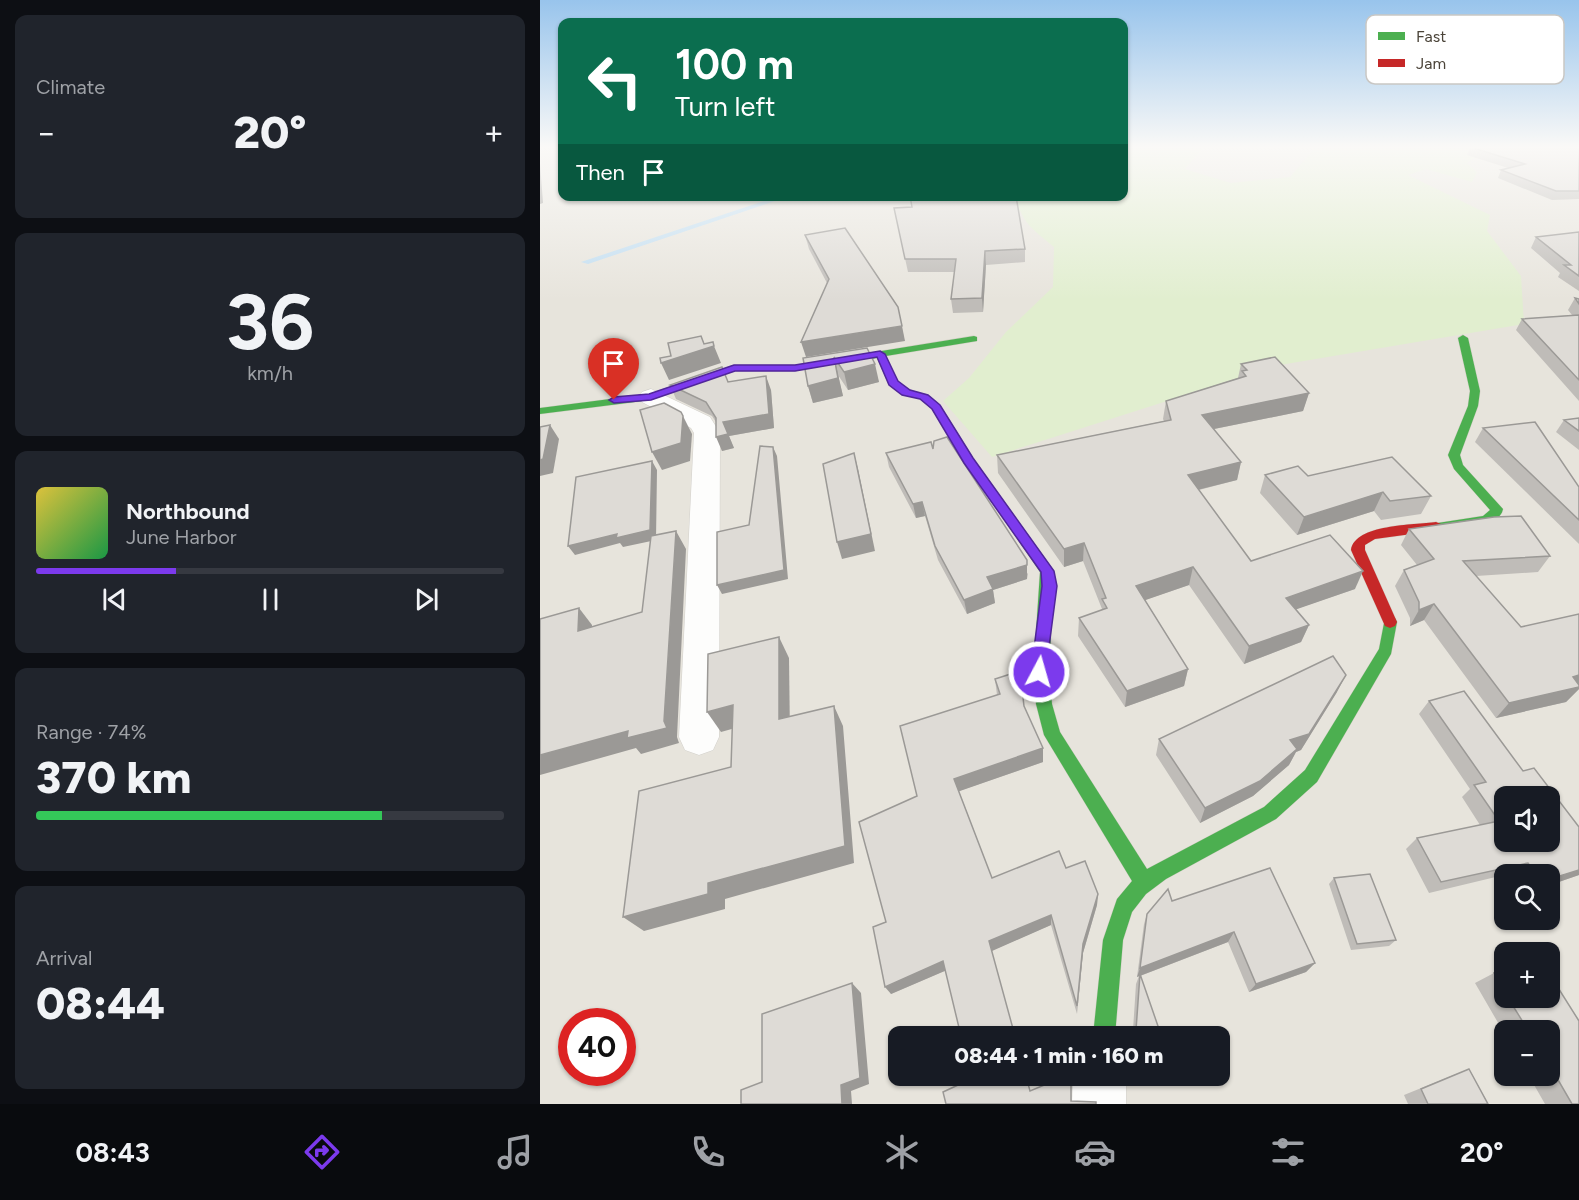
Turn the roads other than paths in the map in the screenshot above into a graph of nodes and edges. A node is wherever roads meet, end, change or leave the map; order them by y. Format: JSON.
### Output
{"nodes":[{"id":1,"x":1464,"y":338,"type":"dead end"},
{"id":2,"x":974,"y":339,"type":"dead end"},
{"id":3,"x":880,"y":354,"type":"junction"},
{"id":4,"x":651,"y":397,"type":"junction"},
{"id":5,"x":540,"y":411,"type":"edge"},
{"id":6,"x":699,"y":737,"type":"dead end"},
{"id":7,"x":1144,"y":883,"type":"junction"},
{"id":8,"x":1105,"y":1026,"type":"edge"},
{"id":9,"x":1100,"y":1086,"type":"edge"},
{"id":10,"x":1100,"y":1104,"type":"edge"}],
"edges":[{"from":1,"to":7,"type":"street"},
{"from":2,"to":3,"type":"street"},
{"from":3,"to":4,"type":"street"},
{"from":3,"to":7,"type":"street"},
{"from":4,"to":5,"type":"street"},
{"from":4,"to":6,"type":"street"},
{"from":7,"to":8,"type":"street"},
{"from":9,"to":10,"type":"street"}]}
